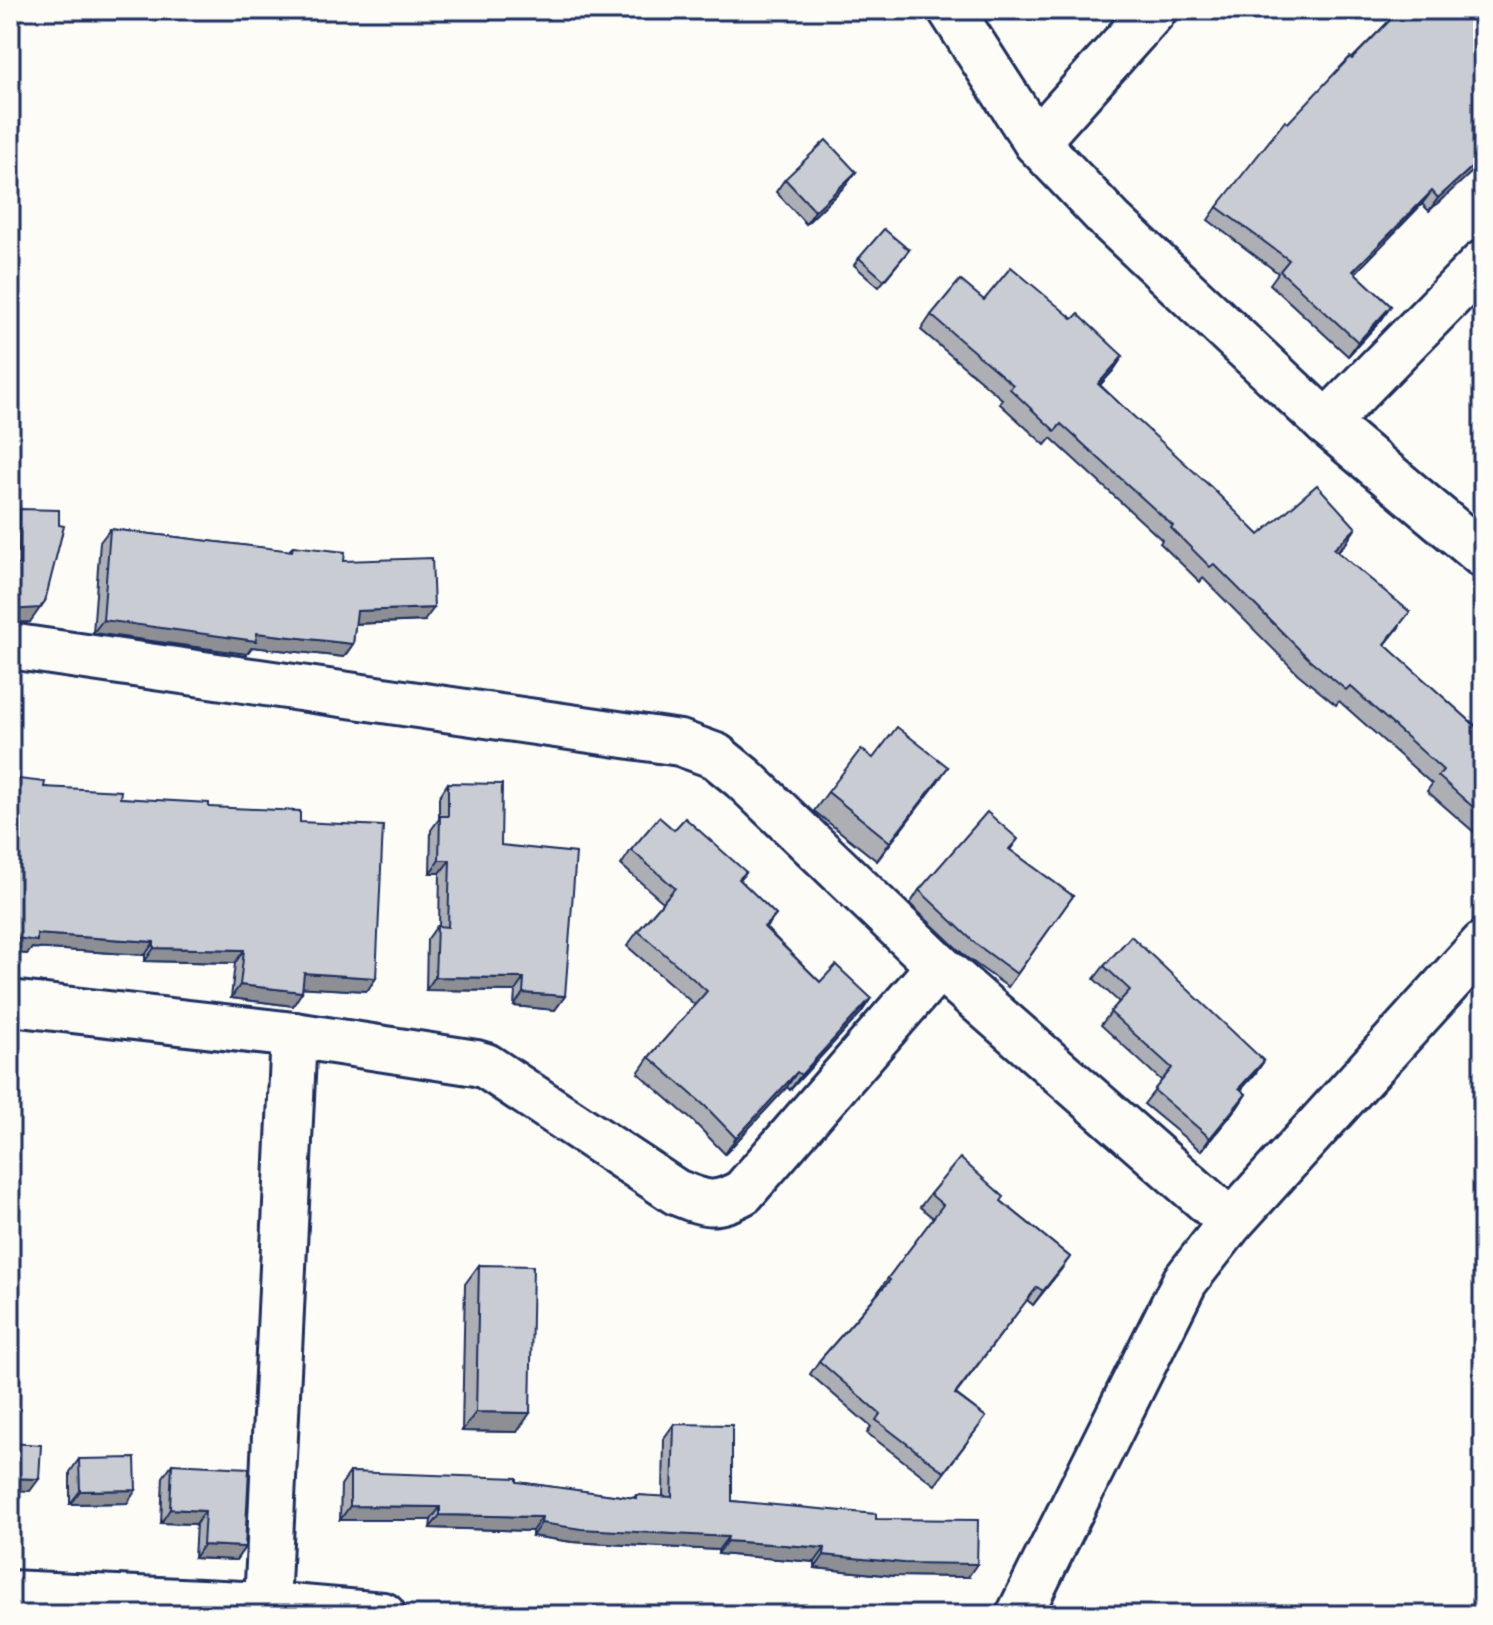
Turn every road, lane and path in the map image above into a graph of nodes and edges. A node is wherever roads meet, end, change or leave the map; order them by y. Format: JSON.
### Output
{"nodes":[{"id":1,"x":951,"y":10,"type":"edge"},
{"id":2,"x":1154,"y":10,"type":"edge"},
{"id":3,"x":1036,"y":142,"type":"junction"},
{"id":4,"x":1483,"y":263,"type":"edge"},
{"id":5,"x":1326,"y":423,"type":"junction"},
{"id":6,"x":1483,"y":555,"type":"edge"},
{"id":7,"x":10,"y":646,"type":"edge"},
{"id":8,"x":1483,"y":944,"type":"edge"},
{"id":9,"x":939,"y":966,"type":"junction"},
{"id":10,"x":10,"y":1003,"type":"edge"},
{"id":11,"x":294,"y":1035,"type":"junction"},
{"id":12,"x":1231,"y":1222,"type":"junction"},
{"id":13,"x":10,"y":1593,"type":"edge"},
{"id":14,"x":267,"y":1605,"type":"junction"},
{"id":15,"x":383,"y":1615,"type":"edge"},
{"id":16,"x":1019,"y":1615,"type":"edge"}],
"edges":[{"from":1,"to":3,"type":"street"},
{"from":2,"to":3,"type":"street"},
{"from":3,"to":5,"type":"street"},
{"from":4,"to":5,"type":"street"},
{"from":5,"to":6,"type":"street"},
{"from":7,"to":9,"type":"street"},
{"from":8,"to":12,"type":"street"},
{"from":9,"to":11,"type":"street"},
{"from":9,"to":12,"type":"street"},
{"from":10,"to":11,"type":"street"},
{"from":11,"to":14,"type":"street"},
{"from":12,"to":16,"type":"street"},
{"from":13,"to":14,"type":"street"},
{"from":14,"to":15,"type":"street"}]}
